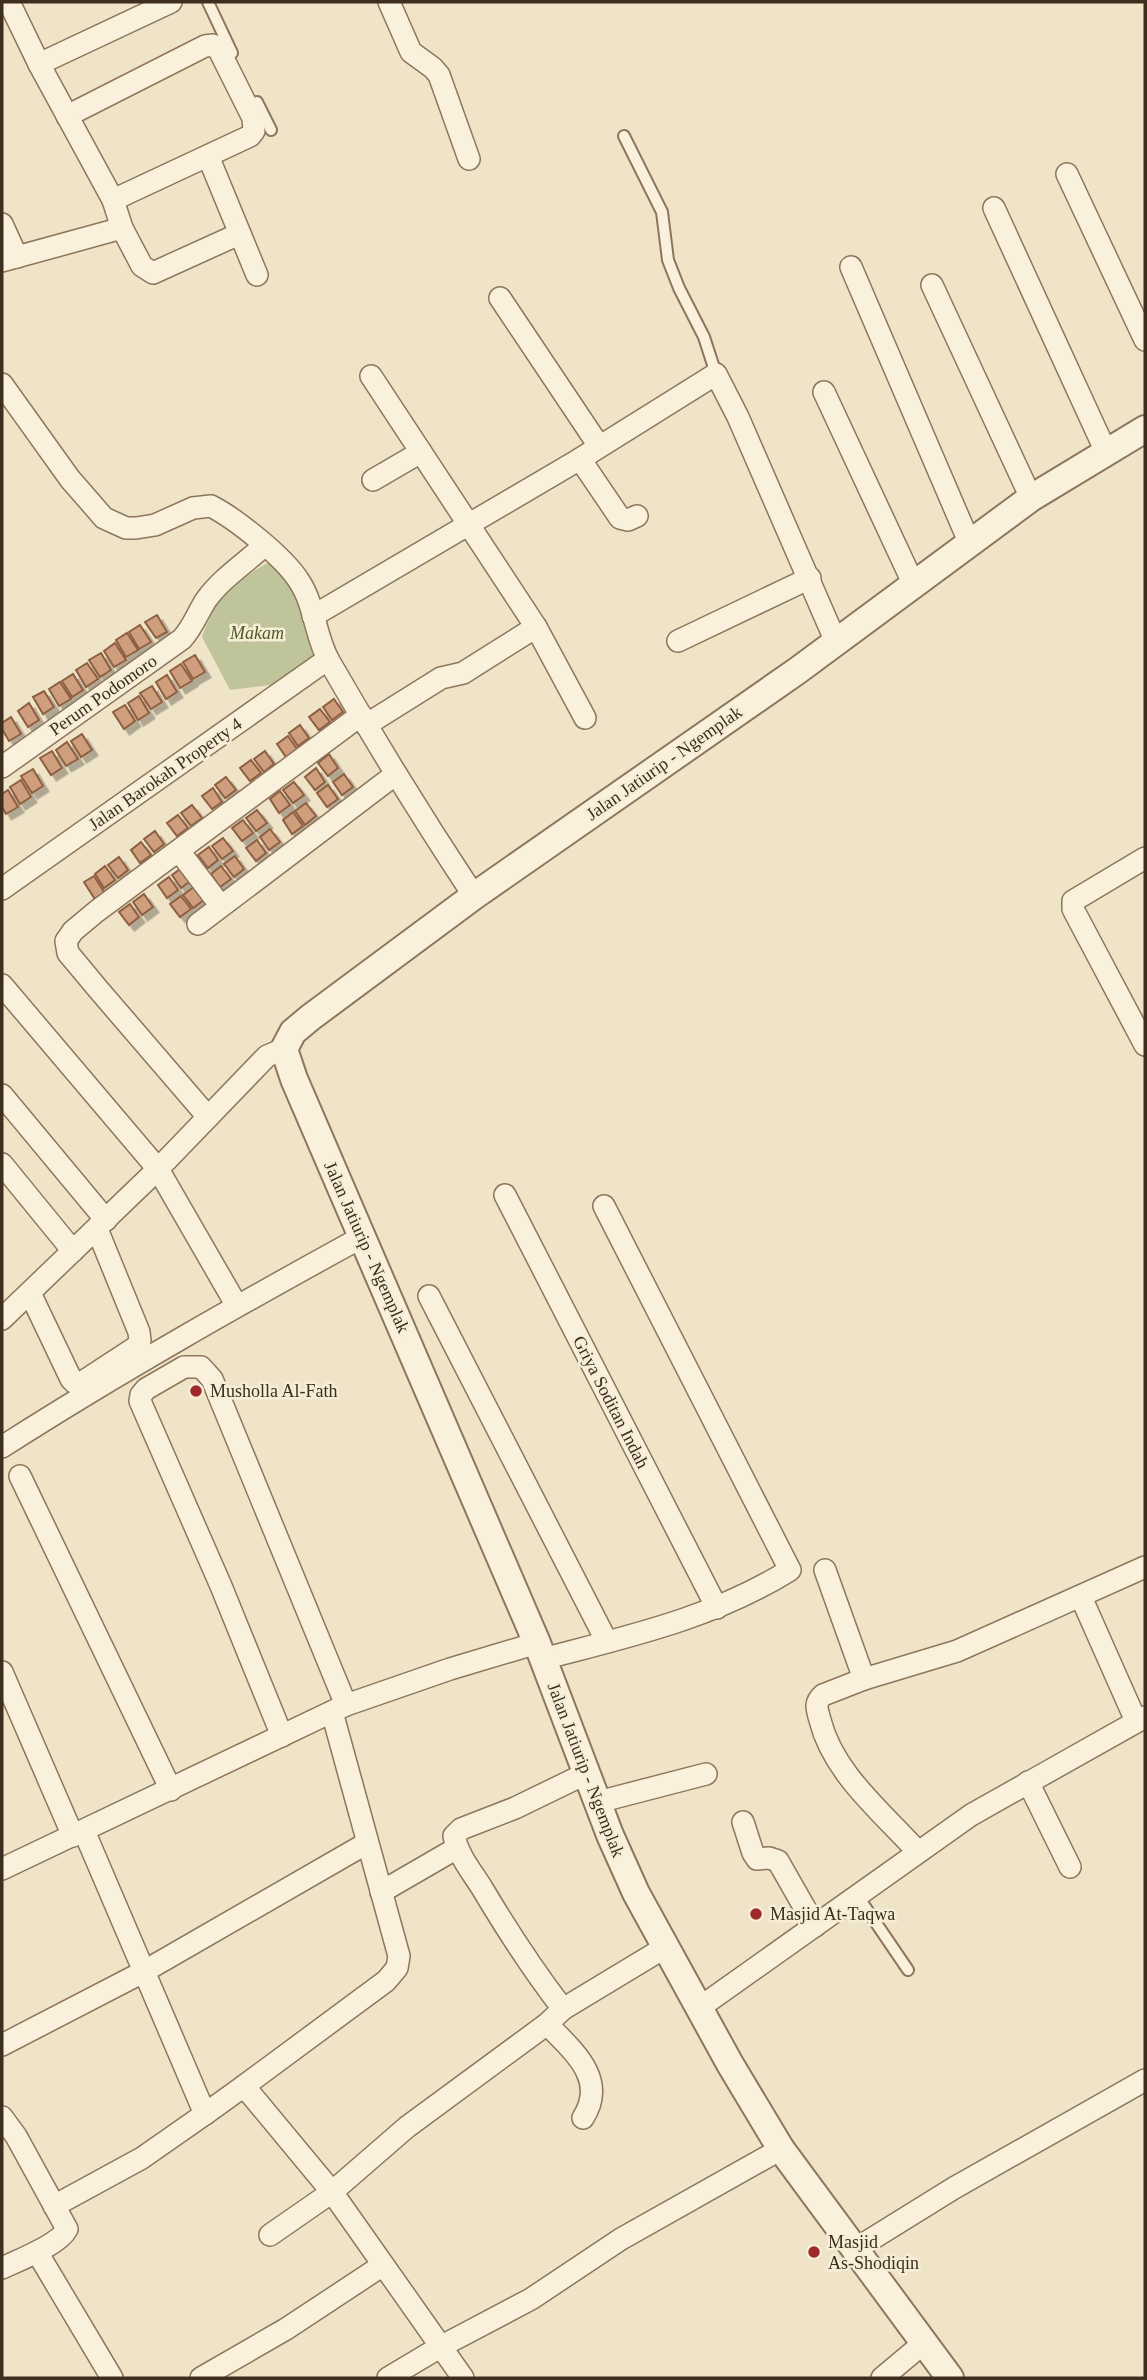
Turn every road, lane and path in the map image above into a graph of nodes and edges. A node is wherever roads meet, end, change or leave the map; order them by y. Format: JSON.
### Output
{"nodes":[{"id":1,"x":9,"y":2,"type":"edge"},
{"id":2,"x":208,"y":2,"type":"edge"},
{"id":3,"x":389,"y":2,"type":"edge"},
{"id":4,"x":163,"y":3,"type":"edge"},
{"id":5,"x":39,"y":64,"type":"junction"},
{"id":6,"x":67,"y":116,"type":"junction"},
{"id":7,"x":271,"y":130,"type":"dead end"},
{"id":8,"x":624,"y":136,"type":"dead end"},
{"id":9,"x":208,"y":156,"type":"junction"},
{"id":10,"x":469,"y":159,"type":"dead end"},
{"id":11,"x":1067,"y":174,"type":"dead end"},
{"id":12,"x":113,"y":200,"type":"junction"},
{"id":13,"x":994,"y":208,"type":"dead end"},
{"id":14,"x":2,"y":223,"type":"edge"},
{"id":15,"x":121,"y":228,"type":"junction"},
{"id":16,"x":239,"y":234,"type":"junction"},
{"id":17,"x":9,"y":259,"type":"edge"},
{"id":18,"x":851,"y":267,"type":"dead end"},
{"id":19,"x":257,"y":275,"type":"dead end"},
{"id":20,"x":932,"y":285,"type":"dead end"},
{"id":21,"x":500,"y":298,"type":"dead end"},
{"id":22,"x":1145,"y":340,"type":"edge"},
{"id":23,"x":716,"y":374,"type":"junction"},
{"id":24,"x":371,"y":376,"type":"dead end"},
{"id":25,"x":2,"y":384,"type":"edge"},
{"id":26,"x":824,"y":392,"type":"dead end"},
{"id":27,"x":1145,"y":429,"type":"edge"},
{"id":28,"x":599,"y":446,"type":"junction"},
{"id":29,"x":421,"y":452,"type":"junction"},
{"id":30,"x":1106,"y":452,"type":"junction"},
{"id":31,"x":580,"y":459,"type":"junction"},
{"id":32,"x":373,"y":480,"type":"dead end"},
{"id":33,"x":1031,"y":498,"type":"junction"},
{"id":34,"x":637,"y":516,"type":"dead end"},
{"id":35,"x":469,"y":523,"type":"junction"},
{"id":36,"x":970,"y":544,"type":"junction"},
{"id":37,"x":264,"y":546,"type":"junction"},
{"id":38,"x":810,"y":578,"type":"junction"},
{"id":39,"x":914,"y":585,"type":"junction"},
{"id":40,"x":313,"y":616,"type":"junction"},
{"id":41,"x":536,"y":627,"type":"junction"},
{"id":42,"x":678,"y":641,"type":"dead end"},
{"id":43,"x":836,"y":642,"type":"junction"},
{"id":44,"x":328,"y":659,"type":"junction"},
{"id":45,"x":585,"y":718,"type":"dead end"},
{"id":46,"x":363,"y":720,"type":"junction"},
{"id":47,"x":2,"y":767,"type":"edge"},
{"id":48,"x":396,"y":774,"type":"junction"},
{"id":49,"x":179,"y":851,"type":"junction"},
{"id":50,"x":1143,"y":865,"type":"edge"},
{"id":51,"x":2,"y":889,"type":"edge"},
{"id":52,"x":474,"y":896,"type":"junction"},
{"id":53,"x":220,"y":905,"type":"junction"},
{"id":54,"x":198,"y":924,"type":"dead end"},
{"id":55,"x":2,"y":985,"type":"edge"},
{"id":56,"x":1145,"y":1045,"type":"edge"},
{"id":57,"x":284,"y":1049,"type":"junction"},
{"id":58,"x":2,"y":1095,"type":"edge"},
{"id":59,"x":208,"y":1117,"type":"junction"},
{"id":60,"x":2,"y":1164,"type":"edge"},
{"id":61,"x":158,"y":1169,"type":"junction"},
{"id":62,"x":505,"y":1195,"type":"dead end"},
{"id":63,"x":604,"y":1206,"type":"dead end"},
{"id":64,"x":101,"y":1225,"type":"junction"},
{"id":65,"x":368,"y":1250,"type":"junction"},
{"id":66,"x":73,"y":1251,"type":"junction"},
{"id":67,"x":30,"y":1293,"type":"junction"},
{"id":68,"x":429,"y":1296,"type":"dead end"},
{"id":69,"x":237,"y":1306,"type":"junction"},
{"id":70,"x":2,"y":1319,"type":"edge"},
{"id":71,"x":2,"y":1447,"type":"edge"},
{"id":72,"x":20,"y":1476,"type":"dead end"},
{"id":73,"x":1145,"y":1567,"type":"edge"},
{"id":74,"x":825,"y":1570,"type":"dead end"},
{"id":75,"x":1080,"y":1597,"type":"junction"},
{"id":76,"x":717,"y":1608,"type":"junction"},
{"id":77,"x":607,"y":1642,"type":"junction"},
{"id":78,"x":540,"y":1651,"type":"junction"},
{"id":79,"x":2,"y":1672,"type":"edge"},
{"id":80,"x":864,"y":1679,"type":"junction"},
{"id":81,"x":339,"y":1709,"type":"junction"},
{"id":82,"x":1140,"y":1719,"type":"edge"},
{"id":83,"x":282,"y":1736,"type":"junction"},
{"id":84,"x":587,"y":1773,"type":"junction"},
{"id":85,"x":706,"y":1774,"type":"dead end"},
{"id":86,"x":1028,"y":1782,"type":"junction"},
{"id":87,"x":171,"y":1790,"type":"junction"},
{"id":88,"x":598,"y":1802,"type":"junction"},
{"id":89,"x":743,"y":1822,"type":"dead end"},
{"id":90,"x":79,"y":1834,"type":"junction"},
{"id":91,"x":367,"y":1843,"type":"junction"},
{"id":92,"x":457,"y":1848,"type":"junction"},
{"id":93,"x":918,"y":1852,"type":"junction"},
{"id":94,"x":1070,"y":1867,"type":"dead end"},
{"id":95,"x":2,"y":1869,"type":"edge"},
{"id":96,"x":381,"y":1892,"type":"junction"},
{"id":97,"x":857,"y":1895,"type":"junction"},
{"id":98,"x":815,"y":1926,"type":"junction"},
{"id":99,"x":664,"y":1948,"type":"junction"},
{"id":100,"x":908,"y":1969,"type":"dead end"},
{"id":101,"x":143,"y":1972,"type":"junction"},
{"id":102,"x":699,"y":2008,"type":"junction"},
{"id":103,"x":555,"y":2017,"type":"junction"},
{"id":104,"x":2,"y":2045,"type":"edge"},
{"id":105,"x":1145,"y":2080,"type":"edge"},
{"id":106,"x":244,"y":2086,"type":"junction"},
{"id":107,"x":205,"y":2114,"type":"junction"},
{"id":108,"x":2,"y":2118,"type":"edge"},
{"id":109,"x":583,"y":2118,"type":"dead end"},
{"id":110,"x":781,"y":2149,"type":"junction"},
{"id":111,"x":332,"y":2192,"type":"junction"},
{"id":112,"x":54,"y":2206,"type":"junction"},
{"id":113,"x":270,"y":2235,"type":"dead end"},
{"id":114,"x":855,"y":2250,"type":"junction"},
{"id":115,"x":37,"y":2252,"type":"junction"},
{"id":116,"x":383,"y":2265,"type":"junction"},
{"id":117,"x":2,"y":2268,"type":"edge"},
{"id":118,"x":925,"y":2343,"type":"junction"},
{"id":119,"x":440,"y":2347,"type":"junction"},
{"id":120,"x":112,"y":2378,"type":"edge"},
{"id":121,"x":201,"y":2378,"type":"edge"},
{"id":122,"x":388,"y":2378,"type":"edge"},
{"id":123,"x":463,"y":2378,"type":"edge"},
{"id":124,"x":882,"y":2378,"type":"edge"},
{"id":125,"x":950,"y":2378,"type":"edge"}],
"edges":[{"from":1,"to":5,"type":"street"},
{"from":2,"to":7,"type":"lane"},
{"from":3,"to":10,"type":"street"},
{"from":4,"to":5,"type":"street"},
{"from":5,"to":6,"type":"street"},
{"from":6,"to":9,"type":"street"},
{"from":6,"to":12,"type":"street"},
{"from":8,"to":23,"type":"lane"},
{"from":9,"to":12,"type":"street"},
{"from":9,"to":16,"type":"street"},
{"from":11,"to":22,"type":"street"},
{"from":12,"to":15,"type":"street"},
{"from":13,"to":30,"type":"street"},
{"from":14,"to":17,"type":"street"},
{"from":15,"to":16,"type":"street"},
{"from":15,"to":17,"type":"street"},
{"from":16,"to":19,"type":"street"},
{"from":18,"to":36,"type":"street"},
{"from":20,"to":33,"type":"street"},
{"from":21,"to":28,"type":"street"},
{"from":23,"to":28,"type":"street"},
{"from":23,"to":38,"type":"street"},
{"from":24,"to":29,"type":"street"},
{"from":25,"to":37,"type":"street"},
{"from":26,"to":39,"type":"street"},
{"from":27,"to":30,"type":"street","name":"Jalan Jatiurip - Ngemplak"},
{"from":28,"to":31,"type":"street"},
{"from":29,"to":32,"type":"street"},
{"from":29,"to":35,"type":"street"},
{"from":30,"to":33,"type":"street","name":"Jalan Jatiurip - Ngemplak"},
{"from":31,"to":34,"type":"street"},
{"from":31,"to":35,"type":"street"},
{"from":33,"to":36,"type":"street","name":"Jalan Jatiurip - Ngemplak"},
{"from":35,"to":40,"type":"street"},
{"from":35,"to":41,"type":"street"},
{"from":36,"to":39,"type":"street","name":"Jalan Jatiurip - Ngemplak"},
{"from":37,"to":40,"type":"street"},
{"from":37,"to":47,"type":"street","name":"Perum Podomoro"},
{"from":38,"to":42,"type":"street"},
{"from":38,"to":43,"type":"street"},
{"from":39,"to":43,"type":"street","name":"Jalan Jatiurip - Ngemplak"},
{"from":40,"to":44,"type":"street"},
{"from":41,"to":45,"type":"street"},
{"from":41,"to":46,"type":"street"},
{"from":43,"to":52,"type":"street","name":"Jalan Jatiurip - Ngemplak"},
{"from":44,"to":46,"type":"street"},
{"from":44,"to":51,"type":"street","name":"Jalan Barokah Property 4"},
{"from":46,"to":48,"type":"street"},
{"from":46,"to":49,"type":"street"},
{"from":48,"to":52,"type":"street"},
{"from":48,"to":53,"type":"street"},
{"from":49,"to":53,"type":"street"},
{"from":49,"to":59,"type":"street"},
{"from":50,"to":56,"type":"street"},
{"from":52,"to":57,"type":"street","name":"Jalan Jatiurip - Ngemplak"},
{"from":53,"to":54,"type":"street"},
{"from":55,"to":61,"type":"street"},
{"from":57,"to":59,"type":"street"},
{"from":57,"to":65,"type":"street","name":"Jalan Jatiurip - Ngemplak"},
{"from":58,"to":64,"type":"street"},
{"from":59,"to":61,"type":"street"},
{"from":60,"to":66,"type":"street"},
{"from":61,"to":64,"type":"street"},
{"from":61,"to":69,"type":"street"},
{"from":62,"to":76,"type":"street","name":"Griya Soditan Indah"},
{"from":63,"to":76,"type":"street"},
{"from":64,"to":66,"type":"street"},
{"from":64,"to":67,"type":"street"},
{"from":65,"to":69,"type":"street"},
{"from":65,"to":78,"type":"street","name":"Jalan Jatiurip - Ngemplak"},
{"from":66,"to":67,"type":"street"},
{"from":67,"to":70,"type":"street"},
{"from":68,"to":77,"type":"street"},
{"from":69,"to":71,"type":"street"},
{"from":72,"to":87,"type":"street"},
{"from":73,"to":75,"type":"street"},
{"from":74,"to":80,"type":"street"},
{"from":75,"to":80,"type":"street"},
{"from":75,"to":82,"type":"street"},
{"from":76,"to":77,"type":"street"},
{"from":77,"to":78,"type":"street"},
{"from":78,"to":81,"type":"street"},
{"from":78,"to":84,"type":"street","name":"Jalan Jatiurip - Ngemplak"},
{"from":79,"to":90,"type":"street"},
{"from":80,"to":93,"type":"street"},
{"from":81,"to":83,"type":"street"},
{"from":81,"to":83,"type":"street"},
{"from":81,"to":91,"type":"street"},
{"from":82,"to":86,"type":"street"},
{"from":83,"to":87,"type":"street"},
{"from":84,"to":88,"type":"street","name":"Jalan Jatiurip - Ngemplak"},
{"from":84,"to":92,"type":"street"},
{"from":85,"to":88,"type":"street"},
{"from":86,"to":93,"type":"street"},
{"from":86,"to":94,"type":"street"},
{"from":87,"to":90,"type":"street"},
{"from":88,"to":99,"type":"street","name":"Jalan Jatiurip - Ngemplak"},
{"from":89,"to":98,"type":"street"},
{"from":90,"to":95,"type":"street"},
{"from":90,"to":101,"type":"street"},
{"from":91,"to":96,"type":"street"},
{"from":91,"to":101,"type":"street"},
{"from":92,"to":96,"type":"street"},
{"from":92,"to":103,"type":"street"},
{"from":93,"to":97,"type":"street"},
{"from":96,"to":106,"type":"street"},
{"from":97,"to":98,"type":"street"},
{"from":97,"to":100,"type":"lane"},
{"from":98,"to":102,"type":"street"},
{"from":99,"to":102,"type":"street","name":"Jalan Jatiurip - Ngemplak"},
{"from":99,"to":103,"type":"street"},
{"from":101,"to":104,"type":"street"},
{"from":101,"to":107,"type":"street"},
{"from":102,"to":110,"type":"street","name":"Jalan Jatiurip - Ngemplak"},
{"from":103,"to":109,"type":"street"},
{"from":103,"to":111,"type":"street"},
{"from":105,"to":114,"type":"street"},
{"from":106,"to":107,"type":"street"},
{"from":106,"to":111,"type":"street"},
{"from":107,"to":112,"type":"street"},
{"from":108,"to":112,"type":"street"},
{"from":110,"to":114,"type":"street","name":"Jalan Jatiurip - Ngemplak"},
{"from":110,"to":119,"type":"street"},
{"from":111,"to":113,"type":"street"},
{"from":111,"to":116,"type":"street"},
{"from":112,"to":115,"type":"street"},
{"from":114,"to":118,"type":"street","name":"Jalan Jatiurip - Ngemplak"},
{"from":115,"to":117,"type":"street"},
{"from":115,"to":120,"type":"street"},
{"from":116,"to":119,"type":"street"},
{"from":116,"to":121,"type":"street"},
{"from":118,"to":124,"type":"street"},
{"from":118,"to":125,"type":"street","name":"Jalan Jatiurip - Ngemplak"},
{"from":119,"to":122,"type":"street"},
{"from":119,"to":123,"type":"street"}]}
